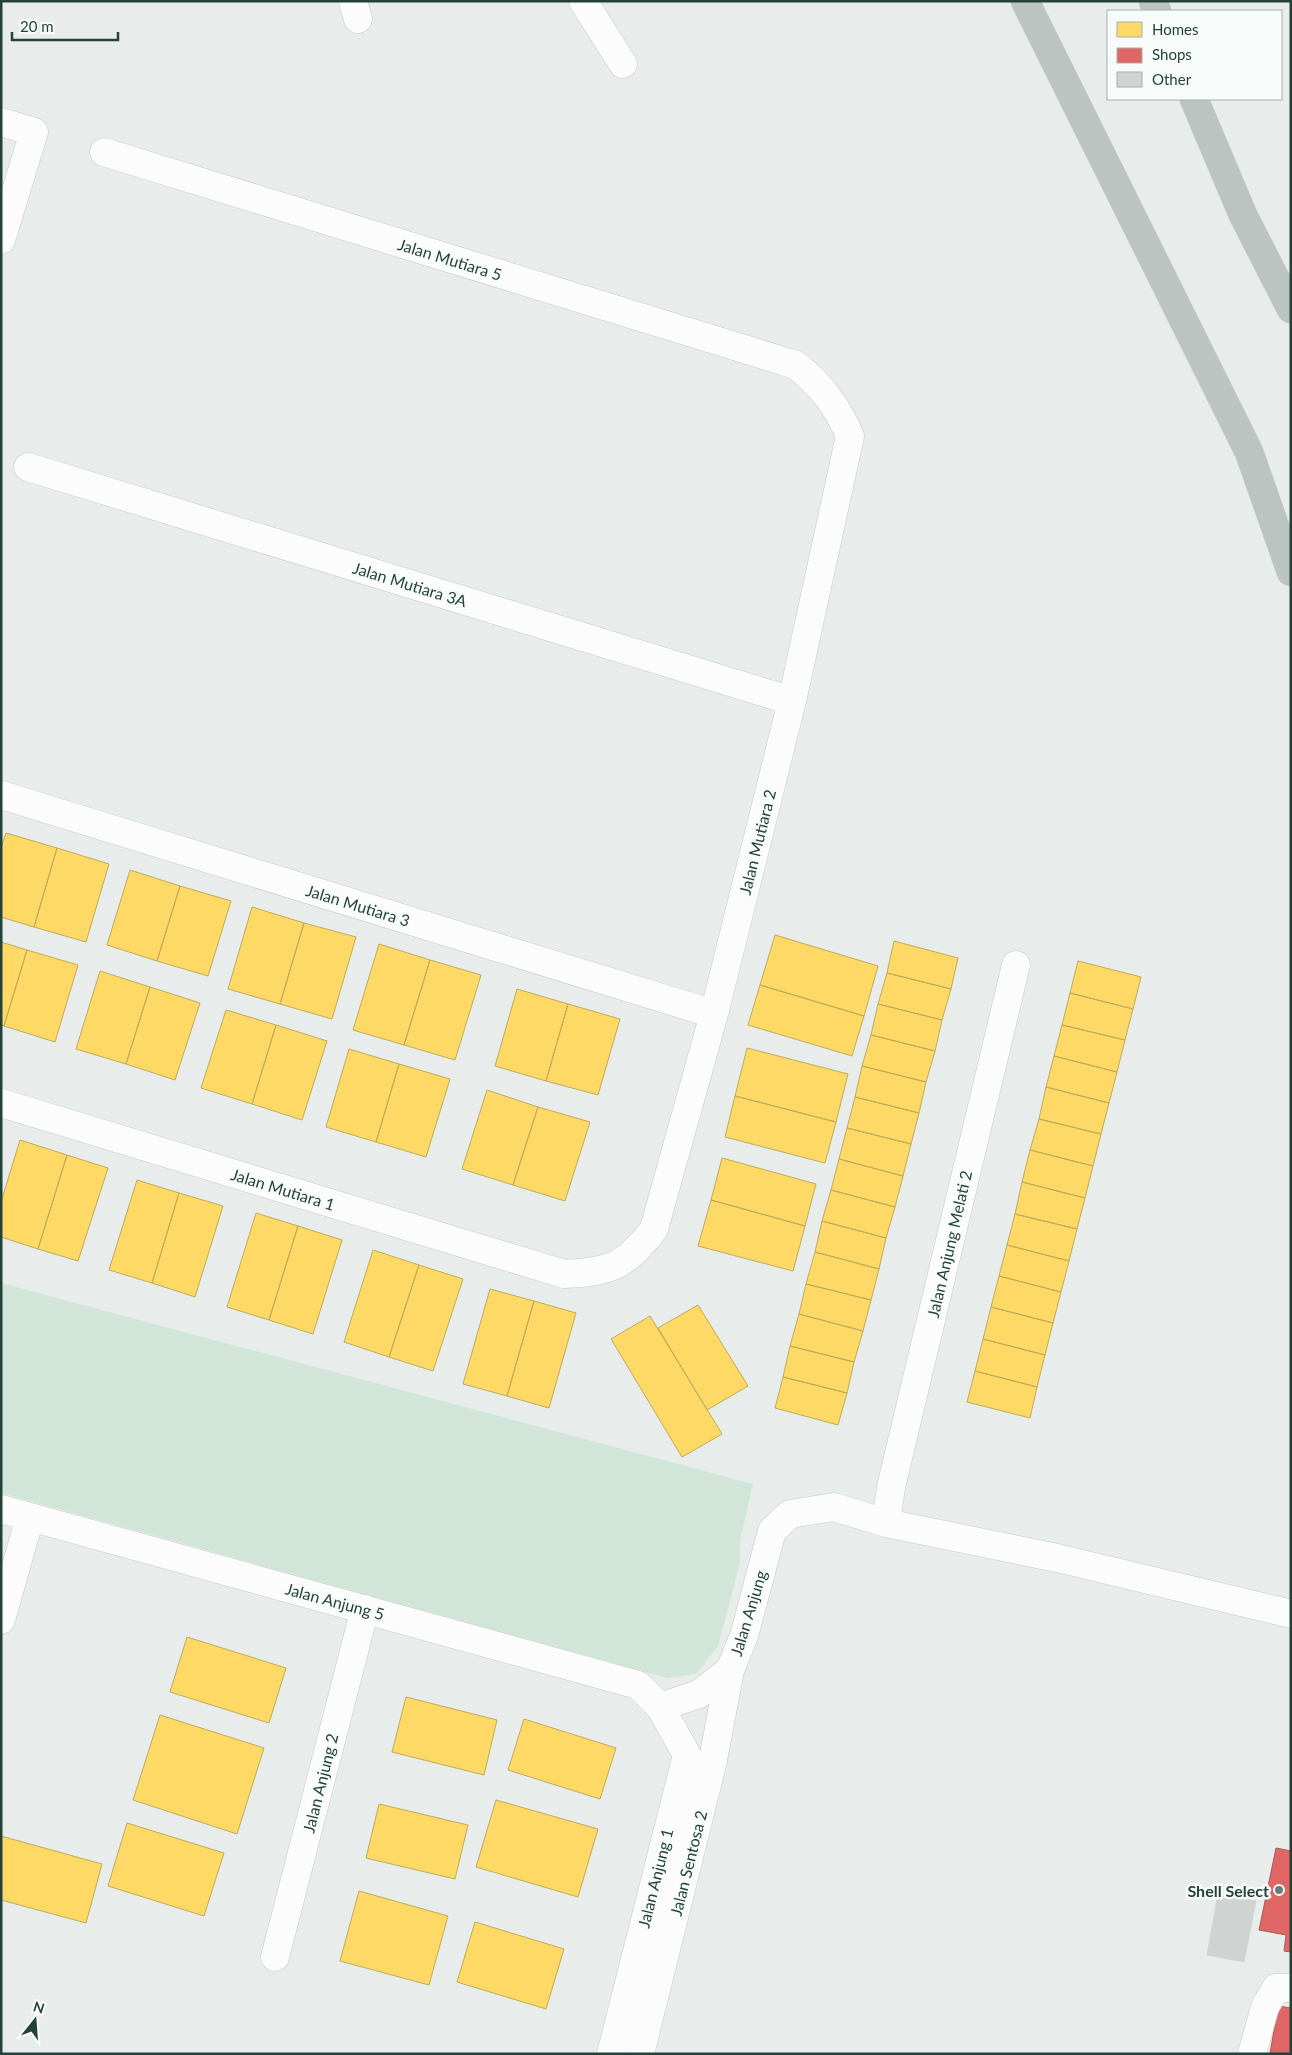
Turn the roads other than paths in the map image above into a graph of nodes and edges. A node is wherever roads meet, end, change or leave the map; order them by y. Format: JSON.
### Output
{"nodes":[{"id":1,"x":583,"y":1,"type":"edge"},
{"id":2,"x":1025,"y":1,"type":"edge"},
{"id":3,"x":623,"y":64,"type":"dead end"},
{"id":4,"x":1194,"y":100,"type":"edge"},
{"id":5,"x":1,"y":122,"type":"edge"},
{"id":6,"x":104,"y":152,"type":"dead end"},
{"id":7,"x":1,"y":240,"type":"edge"},
{"id":8,"x":1291,"y":309,"type":"edge"},
{"id":9,"x":796,"y":365,"type":"joint"},
{"id":10,"x":28,"y":467,"type":"dead end"},
{"id":11,"x":1291,"y":572,"type":"edge"},
{"id":12,"x":792,"y":702,"type":"junction"},
{"id":13,"x":1,"y":795,"type":"edge"},
{"id":14,"x":1016,"y":965,"type":"dead end"},
{"id":15,"x":714,"y":1014,"type":"junction"},
{"id":16,"x":1,"y":1103,"type":"edge"},
{"id":17,"x":564,"y":1274,"type":"joint"},
{"id":18,"x":1,"y":1509,"type":"edge"},
{"id":19,"x":30,"y":1517,"type":"junction"},
{"id":20,"x":886,"y":1523,"type":"junction"},
{"id":21,"x":365,"y":1609,"type":"junction"},
{"id":22,"x":1291,"y":1614,"type":"edge"},
{"id":23,"x":1,"y":1620,"type":"edge"},
{"id":24,"x":730,"y":1670,"type":"junction"},
{"id":25,"x":660,"y":1708,"type":"junction"},
{"id":26,"x":275,"y":1956,"type":"dead end"},
{"id":27,"x":1291,"y":1988,"type":"edge"},
{"id":28,"x":610,"y":2054,"type":"edge"},
{"id":29,"x":640,"y":2054,"type":"edge"},
{"id":30,"x":1252,"y":2054,"type":"edge"}],
"edges":[{"from":1,"to":3,"type":"street"},
{"from":2,"to":11,"type":"highway"},
{"from":4,"to":8,"type":"highway"},
{"from":5,"to":7,"type":"street"},
{"from":6,"to":9,"type":"street","name":"Jalan Mutiara 5"},
{"from":9,"to":12,"type":"street","name":"Jalan Mutiara 2"},
{"from":10,"to":12,"type":"street","name":"Jalan Mutiara 3A"},
{"from":12,"to":15,"type":"street","name":"Jalan Mutiara 2"},
{"from":13,"to":15,"type":"street","name":"Jalan Mutiara 3"},
{"from":14,"to":20,"type":"street","name":"Jalan Anjung Melati 2"},
{"from":15,"to":17,"type":"street","name":"Jalan Mutiara 2"},
{"from":16,"to":17,"type":"street","name":"Jalan Mutiara 1"},
{"from":18,"to":19,"type":"street","name":"Jalan Anjung 5"},
{"from":19,"to":21,"type":"street","name":"Jalan Anjung 5"},
{"from":19,"to":23,"type":"street"},
{"from":20,"to":22,"type":"street"},
{"from":20,"to":24,"type":"street","name":"Jalan Anjung"},
{"from":21,"to":25,"type":"street","name":"Jalan Anjung 5"},
{"from":21,"to":26,"type":"street","name":"Jalan Anjung 2"},
{"from":24,"to":25,"type":"street","name":"Jalan Anjung"},
{"from":24,"to":29,"type":"street","name":"Jalan Sentosa 2"},
{"from":25,"to":28,"type":"street","name":"Jalan Anjung 1"},
{"from":27,"to":30,"type":"street"}]}
